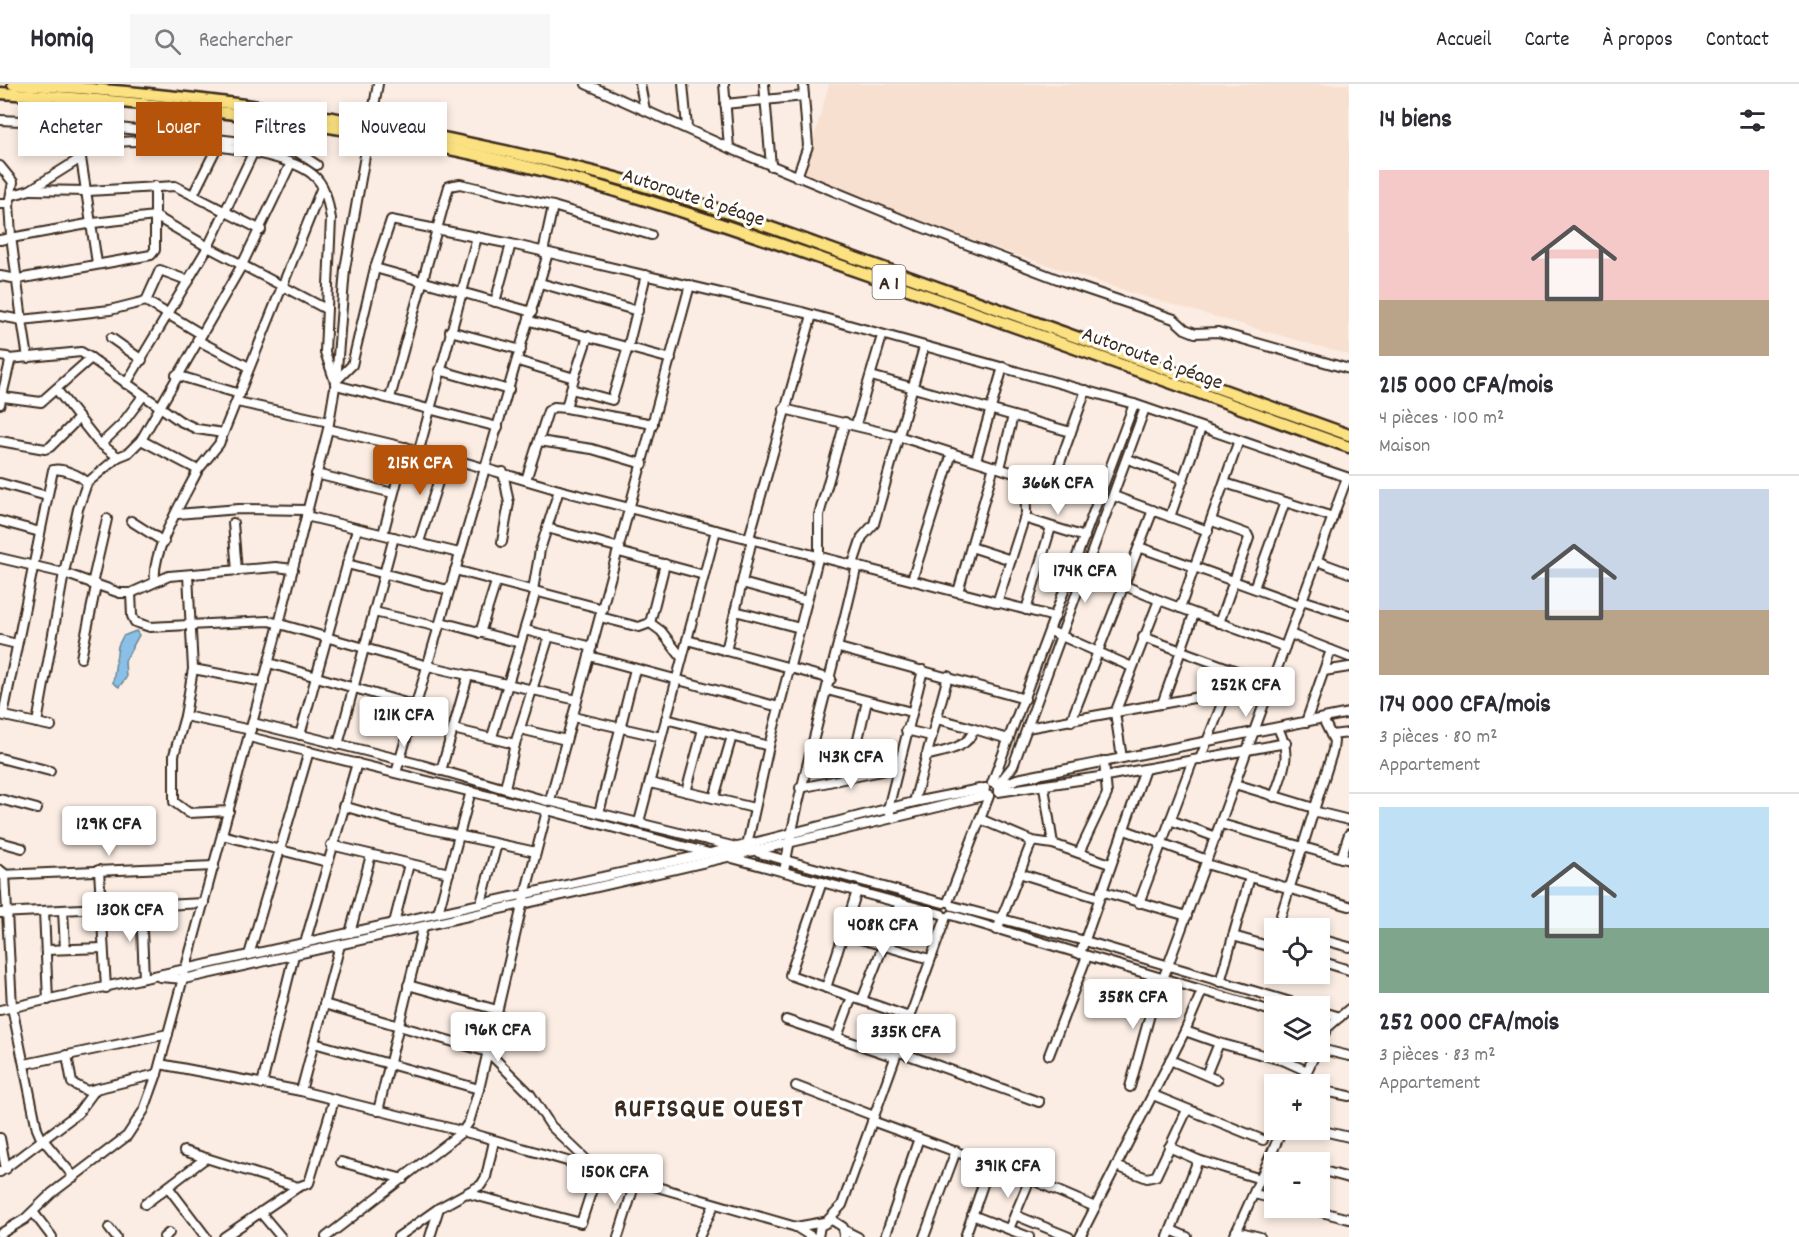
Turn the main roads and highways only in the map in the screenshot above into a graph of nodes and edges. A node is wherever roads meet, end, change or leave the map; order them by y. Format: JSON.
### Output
{"nodes":[{"id":1,"x":14,"y":84,"type":"edge"},
{"id":2,"x":0,"y":93,"type":"edge"},
{"id":3,"x":1349,"y":435,"type":"edge"},
{"id":4,"x":1349,"y":447,"type":"edge"}],
"edges":[{"from":1,"to":3,"type":"highway","number":"A 1"},
{"from":2,"to":4,"type":"highway","name":"Autoroute à péage","number":"A 1"}]}
